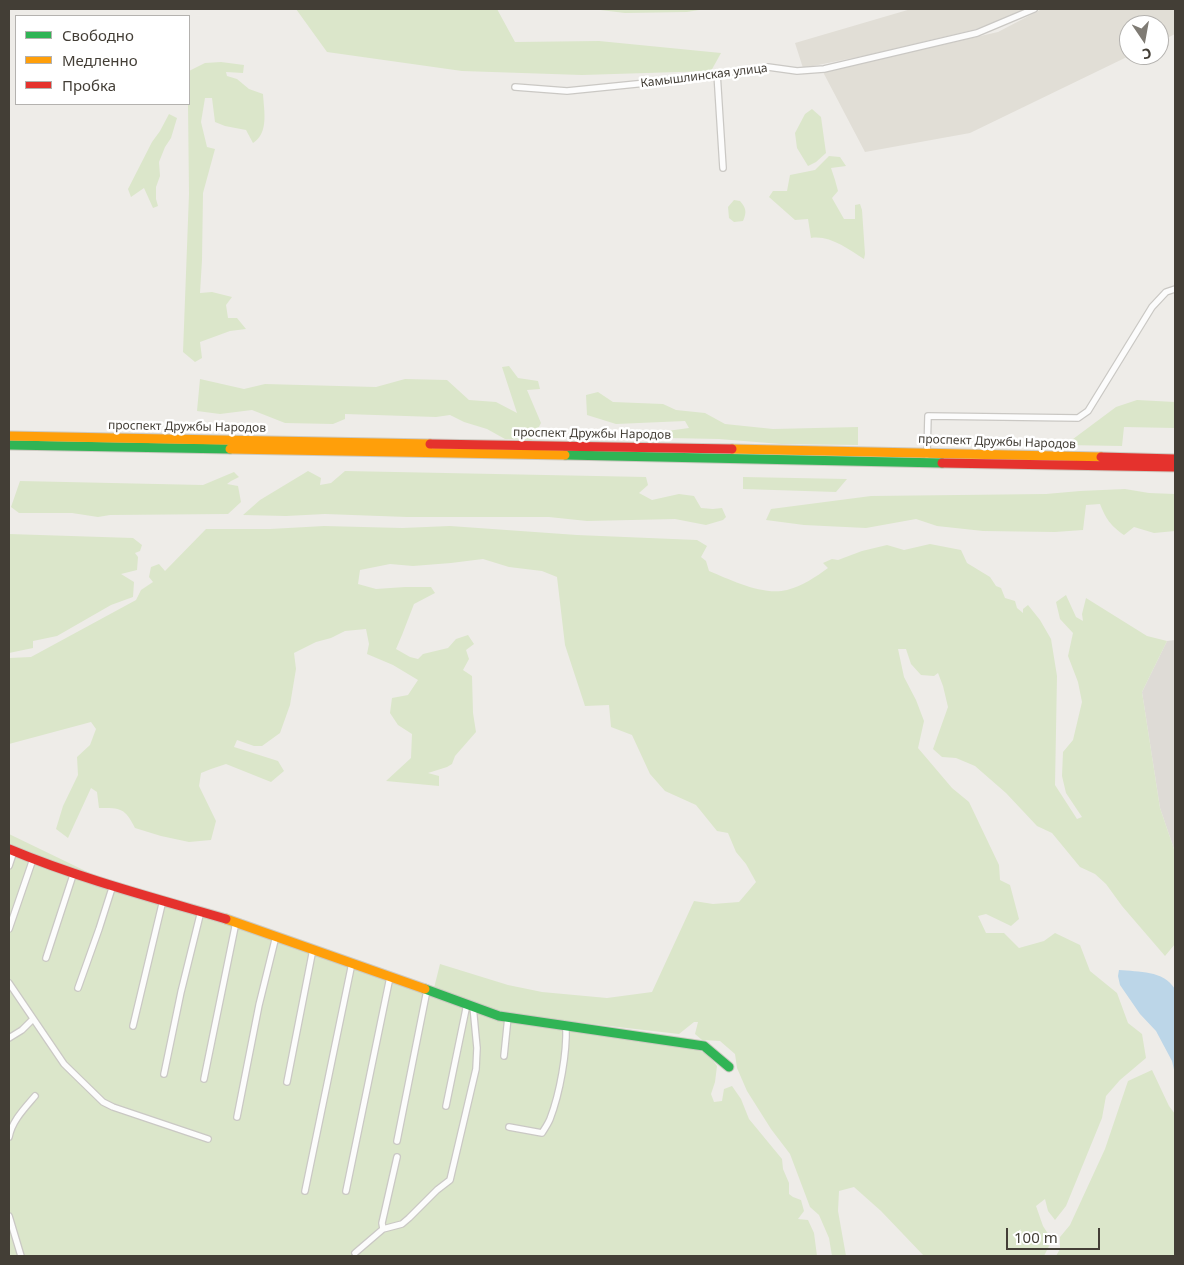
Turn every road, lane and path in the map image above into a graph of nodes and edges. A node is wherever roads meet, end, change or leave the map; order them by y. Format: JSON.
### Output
{"nodes":[{"id":1,"x":1034,"y":9,"type":"edge"},
{"id":2,"x":717,"y":73,"type":"junction"},
{"id":3,"x":515,"y":87,"type":"dead end"},
{"id":4,"x":723,"y":168,"type":"dead end"},
{"id":5,"x":1175,"y":289,"type":"edge"},
{"id":6,"x":9,"y":436,"type":"edge"},
{"id":7,"x":9,"y":445,"type":"edge"},
{"id":8,"x":928,"y":452,"type":"junction"},
{"id":9,"x":1175,"y":459,"type":"edge"},
{"id":10,"x":927,"y":463,"type":"junction"},
{"id":11,"x":1175,"y":467,"type":"edge"},
{"id":12,"x":11,"y":850,"type":"edge"},
{"id":13,"x":33,"y":859,"type":"junction"},
{"id":14,"x":9,"y":866,"type":"edge"},
{"id":15,"x":74,"y":872,"type":"junction"},
{"id":16,"x":113,"y":885,"type":"junction"},
{"id":17,"x":163,"y":900,"type":"junction"},
{"id":18,"x":201,"y":911,"type":"junction"},
{"id":19,"x":236,"y":922,"type":"junction"},
{"id":20,"x":9,"y":928,"type":"edge"},
{"id":21,"x":276,"y":936,"type":"junction"},
{"id":22,"x":313,"y":950,"type":"junction"},
{"id":23,"x":46,"y":958,"type":"dead end"},
{"id":24,"x":352,"y":963,"type":"junction"},
{"id":25,"x":390,"y":977,"type":"junction"},
{"id":26,"x":9,"y":983,"type":"edge"},
{"id":27,"x":78,"y":988,"type":"dead end"},
{"id":28,"x":427,"y":990,"type":"junction"},
{"id":29,"x":470,"y":1005,"type":"junction"},
{"id":30,"x":508,"y":1017,"type":"junction"},
{"id":31,"x":33,"y":1019,"type":"junction"},
{"id":32,"x":133,"y":1026,"type":"dead end"},
{"id":33,"x":566,"y":1026,"type":"junction"},
{"id":34,"x":9,"y":1038,"type":"edge"},
{"id":35,"x":504,"y":1056,"type":"dead end"},
{"id":36,"x":729,"y":1067,"type":"dead end"},
{"id":37,"x":164,"y":1074,"type":"dead end"},
{"id":38,"x":204,"y":1079,"type":"dead end"},
{"id":39,"x":287,"y":1082,"type":"dead end"},
{"id":40,"x":34,"y":1096,"type":"dead end"},
{"id":41,"x":446,"y":1106,"type":"dead end"},
{"id":42,"x":237,"y":1117,"type":"dead end"},
{"id":43,"x":509,"y":1127,"type":"dead end"},
{"id":44,"x":9,"y":1137,"type":"edge"},
{"id":45,"x":208,"y":1139,"type":"dead end"},
{"id":46,"x":398,"y":1141,"type":"dead end"},
{"id":47,"x":397,"y":1157,"type":"dead end"},
{"id":48,"x":346,"y":1190,"type":"dead end"},
{"id":49,"x":305,"y":1191,"type":"dead end"},
{"id":50,"x":9,"y":1216,"type":"edge"},
{"id":51,"x":383,"y":1229,"type":"junction"},
{"id":52,"x":355,"y":1253,"type":"dead end"},
{"id":53,"x":21,"y":1256,"type":"edge"}],
"edges":[{"from":1,"to":2,"type":"street","name":"Камышлинская улица"},
{"from":2,"to":3,"type":"street","name":"Камышлинская улица"},
{"from":2,"to":4,"type":"street"},
{"from":5,"to":8,"type":"street"},
{"from":6,"to":8,"type":"main road","name":"проспект Дружбы Народов"},
{"from":7,"to":10,"type":"main road","name":"проспект Дружбы Народов"},
{"from":8,"to":9,"type":"main road","name":"проспект Дружбы Народов"},
{"from":8,"to":10,"type":"street"},
{"from":10,"to":11,"type":"main road","name":"проспект Дружбы Народов"},
{"from":12,"to":13,"type":"main road"},
{"from":12,"to":14,"type":"street"},
{"from":13,"to":15,"type":"main road"},
{"from":13,"to":20,"type":"street"},
{"from":15,"to":16,"type":"main road"},
{"from":15,"to":23,"type":"street"},
{"from":16,"to":17,"type":"main road"},
{"from":16,"to":27,"type":"street"},
{"from":17,"to":18,"type":"main road"},
{"from":17,"to":32,"type":"street"},
{"from":18,"to":19,"type":"main road"},
{"from":18,"to":37,"type":"street"},
{"from":19,"to":21,"type":"main road"},
{"from":19,"to":38,"type":"street"},
{"from":21,"to":22,"type":"main road"},
{"from":21,"to":42,"type":"street"},
{"from":22,"to":24,"type":"main road"},
{"from":22,"to":39,"type":"street"},
{"from":24,"to":25,"type":"main road"},
{"from":24,"to":49,"type":"street"},
{"from":25,"to":28,"type":"main road"},
{"from":25,"to":48,"type":"street"},
{"from":26,"to":31,"type":"street"},
{"from":28,"to":29,"type":"main road"},
{"from":28,"to":46,"type":"street"},
{"from":29,"to":30,"type":"main road"},
{"from":29,"to":41,"type":"street"},
{"from":29,"to":51,"type":"street"},
{"from":30,"to":33,"type":"main road"},
{"from":30,"to":35,"type":"street"},
{"from":31,"to":34,"type":"street"},
{"from":31,"to":45,"type":"street"},
{"from":33,"to":36,"type":"main road"},
{"from":33,"to":43,"type":"street"},
{"from":40,"to":44,"type":"street"},
{"from":47,"to":51,"type":"street"},
{"from":50,"to":53,"type":"street"},
{"from":51,"to":52,"type":"street"}]}
